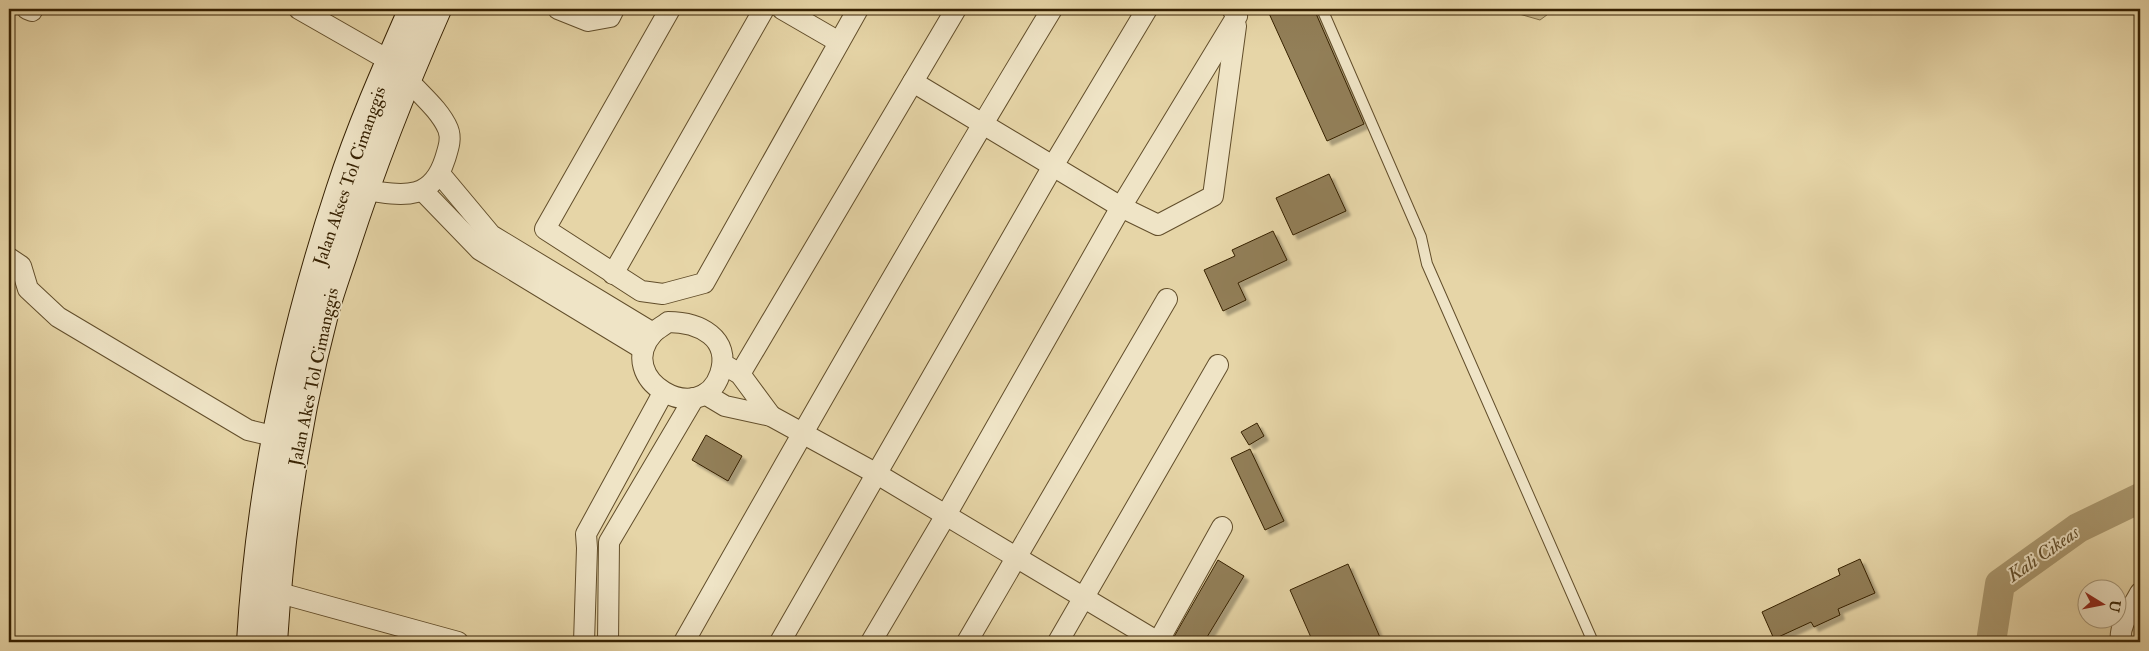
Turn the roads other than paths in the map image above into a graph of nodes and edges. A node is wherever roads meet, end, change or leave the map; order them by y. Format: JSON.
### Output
{"nodes":[{"id":1,"x":299,"y":9,"type":"edge"},
{"id":2,"x":414,"y":9,"type":"edge"},
{"id":3,"x":437,"y":9,"type":"edge"},
{"id":4,"x":558,"y":9,"type":"edge"},
{"id":5,"x":614,"y":9,"type":"edge"},
{"id":6,"x":670,"y":9,"type":"edge"},
{"id":7,"x":764,"y":9,"type":"edge"},
{"id":8,"x":782,"y":9,"type":"edge"},
{"id":9,"x":858,"y":9,"type":"edge"},
{"id":10,"x":956,"y":9,"type":"edge"},
{"id":11,"x":1052,"y":9,"type":"edge"},
{"id":12,"x":1147,"y":9,"type":"edge"},
{"id":13,"x":1322,"y":9,"type":"edge"},
{"id":14,"x":1235,"y":12,"type":"edge"},
{"id":15,"x":839,"y":42,"type":"junction"},
{"id":16,"x":398,"y":70,"type":"junction"},
{"id":17,"x":913,"y":82,"type":"junction"},
{"id":18,"x":982,"y":123,"type":"junction"},
{"id":19,"x":1053,"y":166,"type":"junction"},
{"id":20,"x":440,"y":174,"type":"junction"},
{"id":21,"x":364,"y":190,"type":"junction"},
{"id":22,"x":423,"y":191,"type":"junction"},
{"id":23,"x":1121,"y":207,"type":"junction"},
{"id":24,"x":9,"y":258,"type":"edge"},
{"id":25,"x":613,"y":274,"type":"junction"},
{"id":26,"x":684,"y":288,"type":"junction"},
{"id":27,"x":1167,"y":299,"type":"dead end"},
{"id":28,"x":684,"y":322,"type":"junction"},
{"id":29,"x":648,"y":341,"type":"junction"},
{"id":30,"x":1218,"y":365,"type":"dead end"},
{"id":31,"x":732,"y":369,"type":"junction"},
{"id":32,"x":663,"y":393,"type":"junction"},
{"id":33,"x":700,"y":396,"type":"junction"},
{"id":34,"x":771,"y":416,"type":"junction"},
{"id":35,"x":802,"y":433,"type":"junction"},
{"id":36,"x":287,"y":439,"type":"junction"},
{"id":37,"x":877,"y":474,"type":"junction"},
{"id":38,"x":946,"y":515,"type":"junction"},
{"id":39,"x":1222,"y":527,"type":"dead end"},
{"id":40,"x":586,"y":534,"type":"junction"},
{"id":41,"x":609,"y":542,"type":"junction"},
{"id":42,"x":1016,"y":557,"type":"junction"},
{"id":43,"x":276,"y":592,"type":"junction"},
{"id":44,"x":2140,"y":593,"type":"edge"},
{"id":45,"x":1084,"y":596,"type":"junction"},
{"id":46,"x":251,"y":642,"type":"edge"},
{"id":47,"x":273,"y":642,"type":"edge"},
{"id":48,"x":458,"y":642,"type":"edge"},
{"id":49,"x":584,"y":642,"type":"edge"},
{"id":50,"x":608,"y":642,"type":"edge"},
{"id":51,"x":684,"y":642,"type":"edge"},
{"id":52,"x":780,"y":642,"type":"edge"},
{"id":53,"x":871,"y":642,"type":"edge"},
{"id":54,"x":967,"y":642,"type":"edge"},
{"id":55,"x":1058,"y":642,"type":"edge"},
{"id":56,"x":1158,"y":642,"type":"edge"},
{"id":57,"x":1593,"y":642,"type":"edge"},
{"id":58,"x":2121,"y":642,"type":"edge"}],
"edges":[{"from":1,"to":16,"type":"street"},
{"from":2,"to":16,"type":"main road","name":"Jalan Akses Tol Cimanggis"},
{"from":3,"to":16,"type":"main road","name":"Jalan Akes Tol Cimanggis"},
{"from":4,"to":5,"type":"street"},
{"from":6,"to":25,"type":"street"},
{"from":7,"to":25,"type":"street"},
{"from":8,"to":15,"type":"street"},
{"from":9,"to":15,"type":"street"},
{"from":10,"to":17,"type":"street"},
{"from":11,"to":18,"type":"street"},
{"from":12,"to":19,"type":"street"},
{"from":13,"to":57,"type":"lane"},
{"from":14,"to":23,"type":"street"},
{"from":14,"to":23,"type":"street"},
{"from":15,"to":26,"type":"street"},
{"from":16,"to":20,"type":"street"},
{"from":16,"to":21,"type":"main road","name":"Jalan Akes Tol Cimanggis"},
{"from":16,"to":36,"type":"main road","name":"Jalan Akses Tol Cimanggis"},
{"from":17,"to":18,"type":"street"},
{"from":17,"to":31,"type":"street"},
{"from":18,"to":19,"type":"street"},
{"from":18,"to":35,"type":"street"},
{"from":19,"to":23,"type":"street"},
{"from":19,"to":37,"type":"street"},
{"from":20,"to":22,"type":"street"},
{"from":20,"to":29,"type":"street"},
{"from":21,"to":22,"type":"street"},
{"from":21,"to":36,"type":"main road","name":"Jalan Akes Tol Cimanggis"},
{"from":22,"to":29,"type":"street"},
{"from":23,"to":38,"type":"street"},
{"from":24,"to":36,"type":"street"},
{"from":25,"to":26,"type":"street"},
{"from":26,"to":28,"type":"street"},
{"from":27,"to":42,"type":"street"},
{"from":28,"to":29,"type":"street"},
{"from":28,"to":31,"type":"street"},
{"from":29,"to":32,"type":"street"},
{"from":30,"to":45,"type":"street"},
{"from":31,"to":33,"type":"street"},
{"from":31,"to":34,"type":"street"},
{"from":32,"to":33,"type":"street"},
{"from":32,"to":40,"type":"street"},
{"from":33,"to":34,"type":"street"},
{"from":33,"to":41,"type":"street"},
{"from":34,"to":35,"type":"street"},
{"from":35,"to":37,"type":"street"},
{"from":35,"to":51,"type":"street"},
{"from":36,"to":43,"type":"main road","name":"Jalan Akes Tol Cimanggis"},
{"from":36,"to":46,"type":"main road","name":"Jalan Akses Tol Cimanggis"},
{"from":37,"to":38,"type":"street"},
{"from":37,"to":52,"type":"street"},
{"from":38,"to":42,"type":"street"},
{"from":38,"to":53,"type":"street"},
{"from":39,"to":56,"type":"street"},
{"from":40,"to":41,"type":"street"},
{"from":40,"to":49,"type":"street"},
{"from":41,"to":50,"type":"street"},
{"from":42,"to":45,"type":"street"},
{"from":42,"to":54,"type":"street"},
{"from":43,"to":47,"type":"main road","name":"Jalan Akes Tol Cimanggis"},
{"from":43,"to":48,"type":"street"},
{"from":44,"to":58,"type":"street"},
{"from":45,"to":55,"type":"street"},
{"from":45,"to":56,"type":"street"}]}
